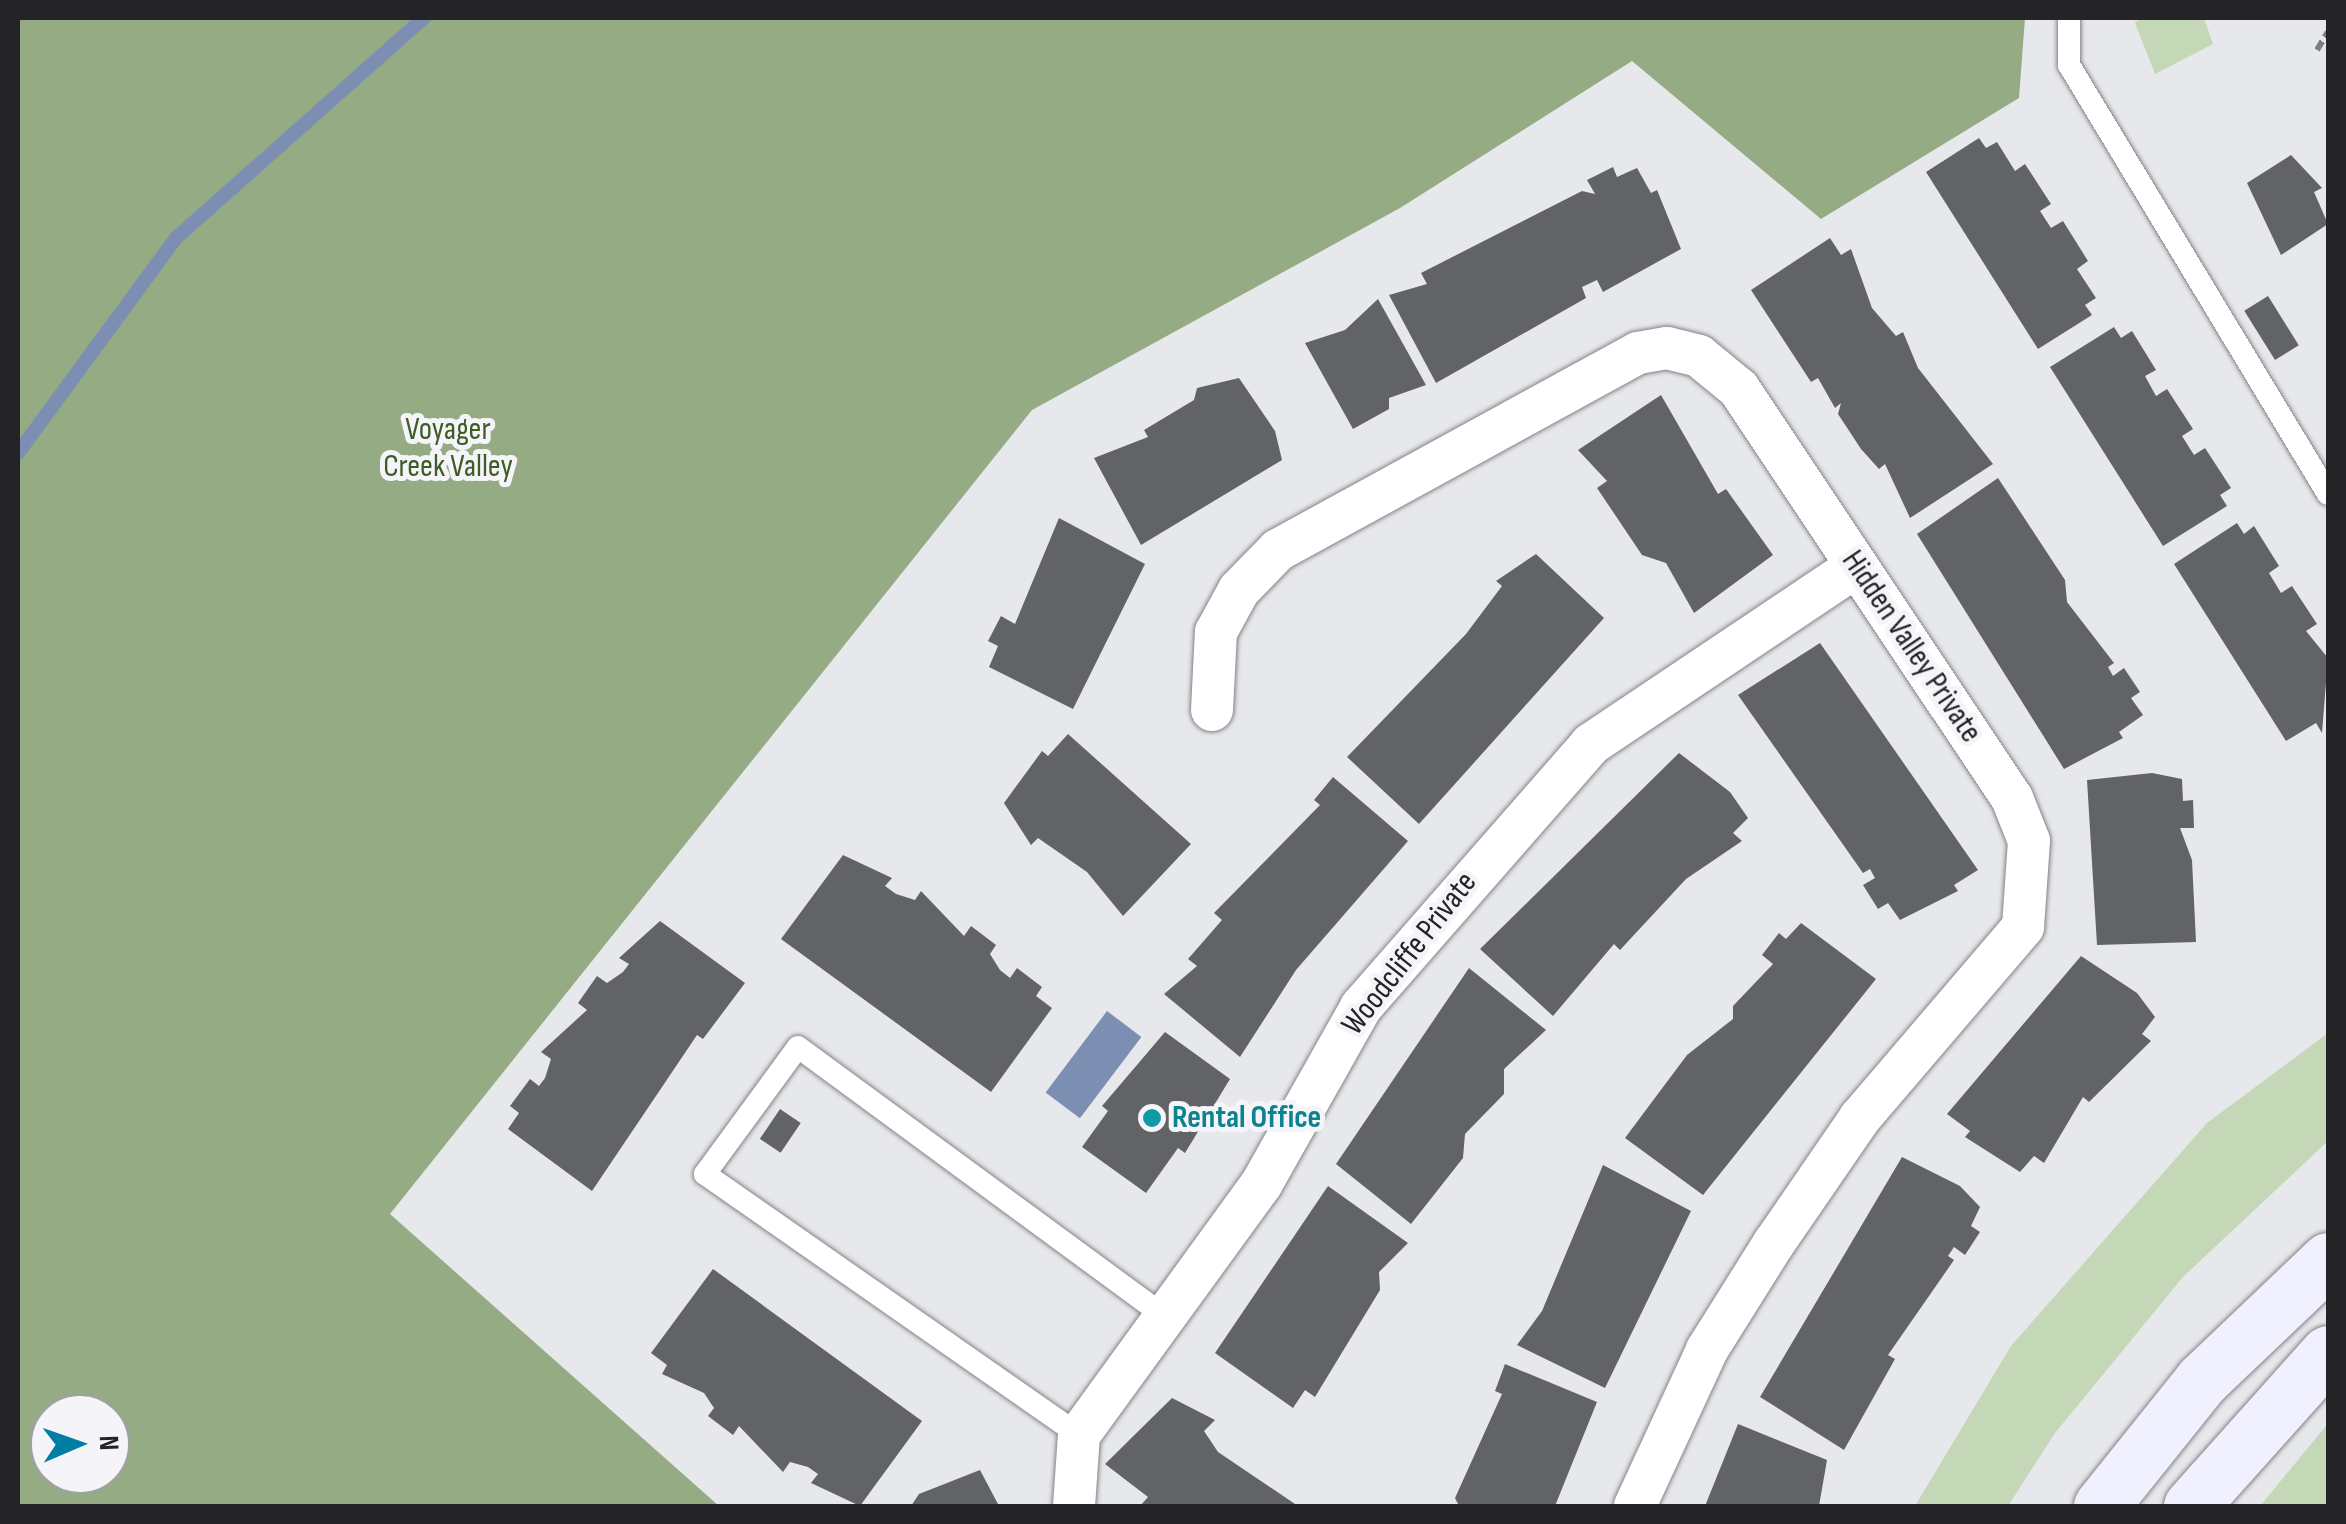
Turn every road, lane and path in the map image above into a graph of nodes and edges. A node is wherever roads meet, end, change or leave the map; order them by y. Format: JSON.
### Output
{"nodes":[{"id":1,"x":2069,"y":18,"type":"edge"},
{"id":2,"x":2328,"y":32,"type":"edge"},
{"id":3,"x":2317,"y":50,"type":"dead end"},
{"id":4,"x":2328,"y":494,"type":"edge"},
{"id":5,"x":1858,"y":566,"type":"junction"},
{"id":6,"x":1212,"y":710,"type":"dead end"},
{"id":7,"x":2328,"y":1260,"type":"edge"},
{"id":8,"x":1165,"y":1318,"type":"junction"},
{"id":9,"x":2328,"y":1353,"type":"edge"},
{"id":10,"x":1079,"y":1435,"type":"junction"},
{"id":11,"x":1074,"y":1506,"type":"edge"},
{"id":12,"x":1635,"y":1506,"type":"edge"},
{"id":13,"x":2101,"y":1506,"type":"edge"},
{"id":14,"x":2191,"y":1506,"type":"edge"}],
"edges":[{"from":1,"to":4,"type":"lane"},
{"from":2,"to":3,"type":"path"},
{"from":5,"to":6,"type":"street","name":"Hidden Valley Private"},
{"from":5,"to":8,"type":"street","name":"Woodcliffe Private"},
{"from":5,"to":12,"type":"street","name":"Hidden Valley Private"},
{"from":7,"to":13,"type":"main road"},
{"from":8,"to":10,"type":"street","name":"Woodcliffe Private"},
{"from":8,"to":10,"type":"lane"},
{"from":9,"to":14,"type":"main road"},
{"from":10,"to":11,"type":"street"}]}
